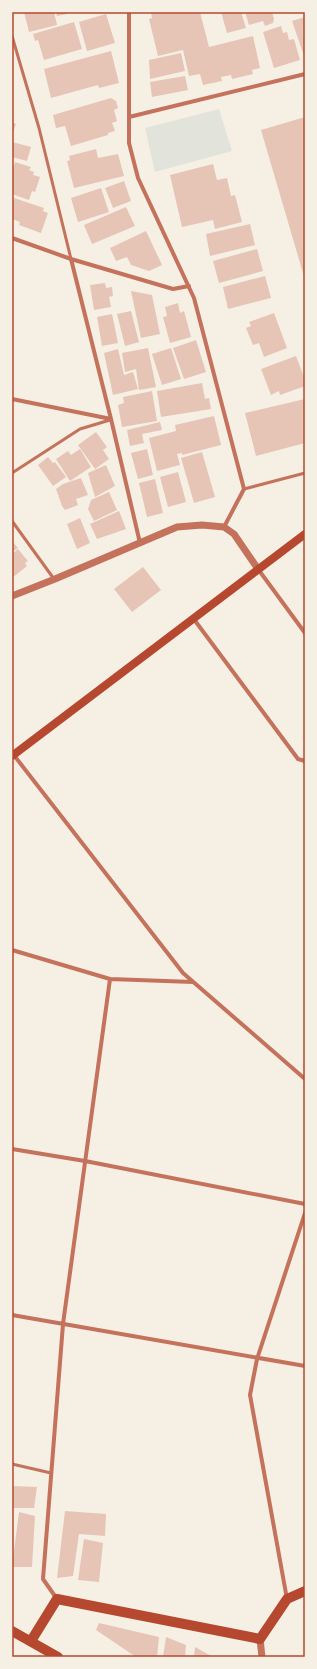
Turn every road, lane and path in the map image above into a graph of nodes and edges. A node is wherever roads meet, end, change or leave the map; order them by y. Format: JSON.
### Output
{"nodes":[{"id":1,"x":129,"y":12,"type":"edge"},
{"id":2,"x":12,"y":36,"type":"edge"},
{"id":3,"x":305,"y":74,"type":"edge"},
{"id":4,"x":129,"y":117,"type":"junction"},
{"id":5,"x":12,"y":238,"type":"edge"},
{"id":6,"x":71,"y":259,"type":"junction"},
{"id":7,"x":189,"y":286,"type":"junction"},
{"id":8,"x":12,"y":399,"type":"edge"},
{"id":9,"x":112,"y":419,"type":"junction"},
{"id":10,"x":12,"y":473,"type":"edge"},
{"id":11,"x":305,"y":473,"type":"edge"},
{"id":12,"x":244,"y":489,"type":"junction"},
{"id":13,"x":12,"y":520,"type":"edge"},
{"id":14,"x":224,"y":527,"type":"junction"},
{"id":15,"x":305,"y":534,"type":"edge"},
{"id":16,"x":140,"y":543,"type":"junction"},
{"id":17,"x":258,"y":569,"type":"junction"},
{"id":18,"x":55,"y":579,"type":"junction"},
{"id":19,"x":12,"y":596,"type":"edge"},
{"id":20,"x":193,"y":618,"type":"junction"},
{"id":21,"x":305,"y":633,"type":"edge"},
{"id":22,"x":13,"y":754,"type":"edge"},
{"id":23,"x":305,"y":761,"type":"edge"},
{"id":24,"x":12,"y":950,"type":"edge"},
{"id":25,"x":110,"y":979,"type":"junction"},
{"id":26,"x":193,"y":982,"type":"junction"},
{"id":27,"x":305,"y":1079,"type":"edge"},
{"id":28,"x":12,"y":1149,"type":"edge"},
{"id":29,"x":85,"y":1161,"type":"junction"},
{"id":30,"x":305,"y":1204,"type":"edge"},
{"id":31,"x":305,"y":1213,"type":"edge"},
{"id":32,"x":12,"y":1315,"type":"edge"},
{"id":33,"x":63,"y":1324,"type":"junction"},
{"id":34,"x":256,"y":1358,"type":"junction"},
{"id":35,"x":305,"y":1366,"type":"edge"},
{"id":36,"x":12,"y":1464,"type":"edge"},
{"id":37,"x":51,"y":1473,"type":"junction"},
{"id":38,"x":305,"y":1591,"type":"edge"},
{"id":39,"x":57,"y":1599,"type":"junction"},
{"id":40,"x":287,"y":1600,"type":"junction"},
{"id":41,"x":12,"y":1631,"type":"edge"},
{"id":42,"x":260,"y":1639,"type":"junction"},
{"id":43,"x":31,"y":1641,"type":"junction"},
{"id":44,"x":58,"y":1657,"type":"edge"},
{"id":45,"x":262,"y":1657,"type":"edge"}],
"edges":[{"from":1,"to":4,"type":"street"},
{"from":2,"to":6,"type":"lane"},
{"from":3,"to":4,"type":"street"},
{"from":4,"to":7,"type":"street"},
{"from":5,"to":6,"type":"street"},
{"from":6,"to":7,"type":"street"},
{"from":6,"to":9,"type":"street"},
{"from":7,"to":12,"type":"street"},
{"from":8,"to":9,"type":"street"},
{"from":9,"to":10,"type":"lane"},
{"from":9,"to":16,"type":"street"},
{"from":11,"to":12,"type":"lane"},
{"from":12,"to":14,"type":"street"},
{"from":13,"to":18,"type":"lane"},
{"from":14,"to":16,"type":"street"},
{"from":14,"to":17,"type":"street"},
{"from":15,"to":17,"type":"main road"},
{"from":16,"to":18,"type":"street"},
{"from":17,"to":20,"type":"main road"},
{"from":17,"to":21,"type":"street"},
{"from":18,"to":19,"type":"street"},
{"from":20,"to":22,"type":"main road"},
{"from":20,"to":23,"type":"street"},
{"from":22,"to":26,"type":"street"},
{"from":24,"to":25,"type":"street"},
{"from":25,"to":26,"type":"street"},
{"from":25,"to":29,"type":"street"},
{"from":26,"to":27,"type":"street"},
{"from":28,"to":29,"type":"street"},
{"from":29,"to":30,"type":"street"},
{"from":29,"to":33,"type":"street"},
{"from":31,"to":34,"type":"street"},
{"from":32,"to":33,"type":"street"},
{"from":33,"to":34,"type":"street"},
{"from":33,"to":37,"type":"street"},
{"from":34,"to":35,"type":"street"},
{"from":34,"to":40,"type":"street"},
{"from":36,"to":37,"type":"lane"},
{"from":37,"to":39,"type":"street"},
{"from":38,"to":40,"type":"main road"},
{"from":39,"to":42,"type":"main road"},
{"from":39,"to":43,"type":"main road"},
{"from":40,"to":42,"type":"main road"},
{"from":41,"to":43,"type":"main road"},
{"from":42,"to":45,"type":"street"},
{"from":43,"to":44,"type":"main road"}]}
